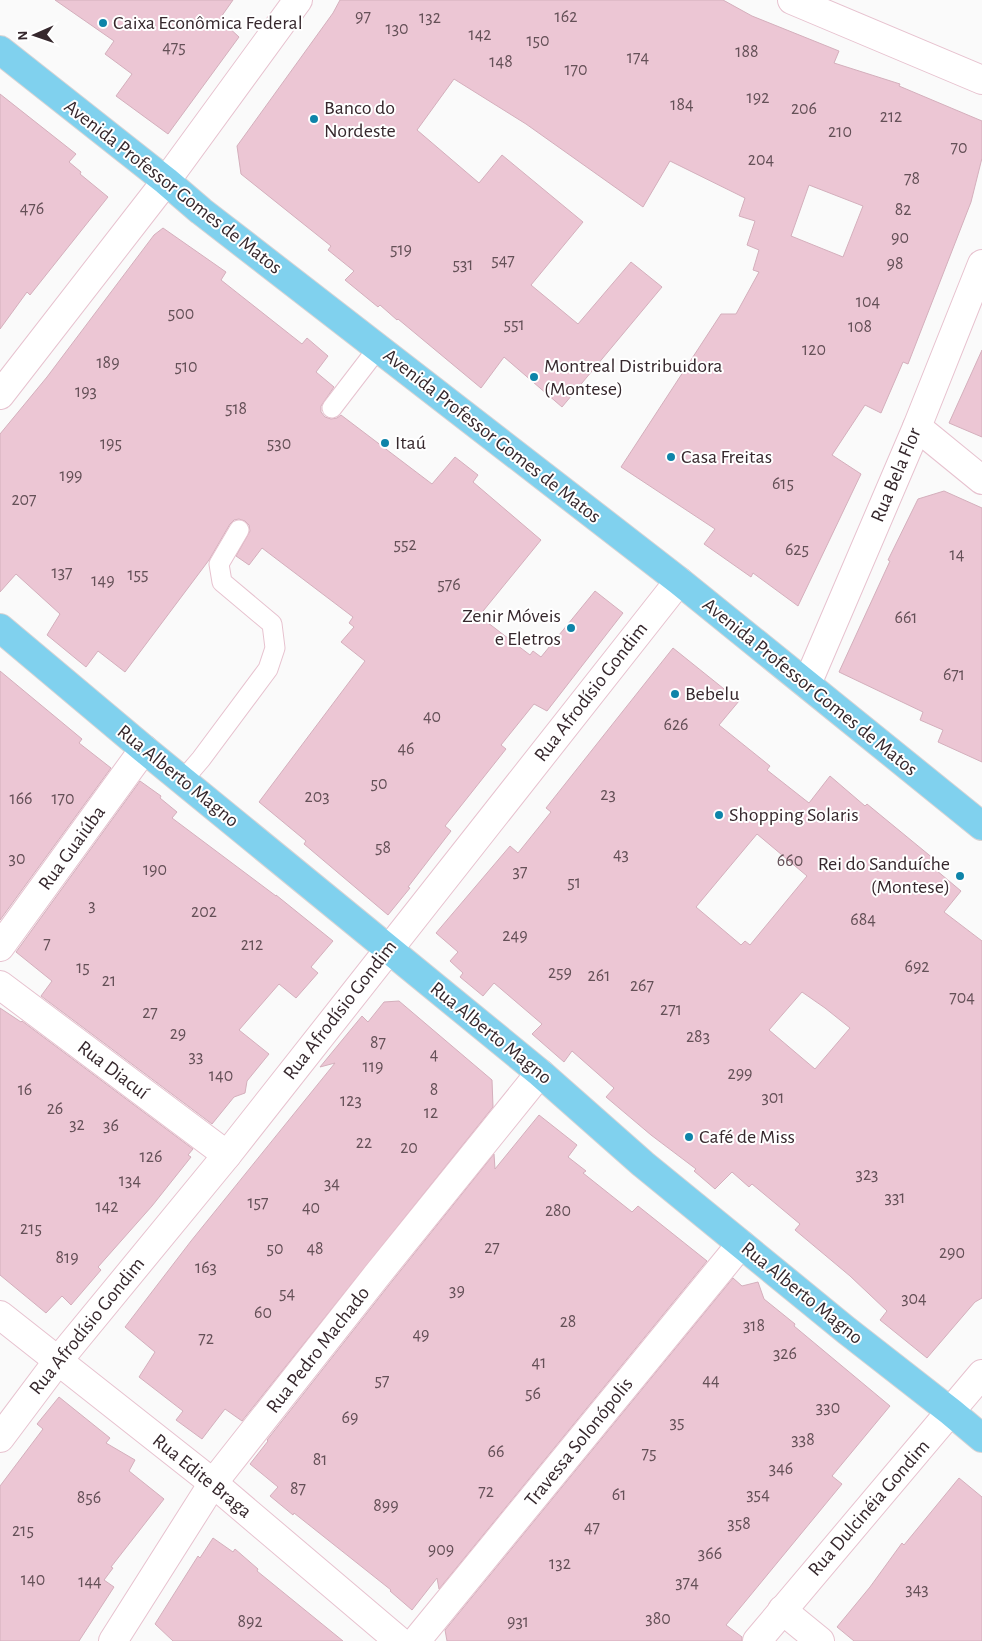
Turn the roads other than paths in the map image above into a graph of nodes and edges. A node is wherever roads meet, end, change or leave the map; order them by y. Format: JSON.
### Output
{"nodes":[{"id":1,"x":298,"y":0,"type":"edge"},
{"id":2,"x":792,"y":0,"type":"edge"},
{"id":3,"x":0,"y":50,"type":"edge"},
{"id":4,"x":982,"y":80,"type":"edge"},
{"id":5,"x":166,"y":181,"type":"junction"},
{"id":6,"x":982,"y":264,"type":"edge"},
{"id":7,"x":378,"y":348,"type":"junction"},
{"id":8,"x":0,"y":395,"type":"edge"},
{"id":9,"x":332,"y":408,"type":"dead end"},
{"id":10,"x":917,"y":427,"type":"junction"},
{"id":11,"x":982,"y":480,"type":"edge"},
{"id":12,"x":239,"y":530,"type":"dead end"},
{"id":13,"x":679,"y":581,"type":"junction"},
{"id":14,"x":0,"y":628,"type":"edge"},
{"id":15,"x":807,"y":684,"type":"junction"},
{"id":16,"x":144,"y":748,"type":"junction"},
{"id":17,"x":183,"y":780,"type":"junction"},
{"id":18,"x":982,"y":826,"type":"edge"},
{"id":19,"x":0,"y":947,"type":"edge"},
{"id":20,"x":389,"y":950,"type":"junction"},
{"id":21,"x":0,"y":986,"type":"edge"},
{"id":22,"x":540,"y":1073,"type":"junction"},
{"id":23,"x":227,"y":1155,"type":"junction"},
{"id":24,"x":741,"y":1244,"type":"junction"},
{"id":25,"x":0,"y":1315,"type":"edge"},
{"id":26,"x":57,"y":1362,"type":"junction"},
{"id":27,"x":982,"y":1374,"type":"edge"},
{"id":28,"x":951,"y":1412,"type":"junction"},
{"id":29,"x":0,"y":1438,"type":"edge"},
{"id":30,"x":982,"y":1438,"type":"edge"},
{"id":31,"x":213,"y":1483,"type":"junction"},
{"id":32,"x":782,"y":1610,"type":"junction"},
{"id":33,"x":113,"y":1641,"type":"edge"},
{"id":34,"x":399,"y":1641,"type":"edge"},
{"id":35,"x":416,"y":1641,"type":"edge"},
{"id":36,"x":757,"y":1641,"type":"edge"},
{"id":37,"x":820,"y":1641,"type":"edge"}],
"edges":[{"from":1,"to":5,"type":"street"},
{"from":2,"to":4,"type":"street"},
{"from":3,"to":5,"type":"main road","name":"Avenida Professor Gomes de Matos"},
{"from":5,"to":7,"type":"main road","name":"Avenida Professor Gomes de Matos"},
{"from":5,"to":8,"type":"street"},
{"from":6,"to":10,"type":"street","name":"Rua Bela Flor"},
{"from":7,"to":9,"type":"lane"},
{"from":7,"to":13,"type":"main road","name":"Avenida Professor Gomes de Matos"},
{"from":10,"to":11,"type":"street"},
{"from":10,"to":15,"type":"street","name":"Rua Bela Flor"},
{"from":12,"to":17,"type":"lane"},
{"from":13,"to":15,"type":"main road","name":"Avenida Professor Gomes de Matos"},
{"from":13,"to":20,"type":"street","name":"Rua Afrodísio Gondim"},
{"from":14,"to":16,"type":"main road","name":"Rua Alberto Magno"},
{"from":15,"to":18,"type":"main road","name":"Avenida Professor Gomes de Matos"},
{"from":16,"to":17,"type":"main road","name":"Rua Alberto Magno"},
{"from":16,"to":19,"type":"street","name":"Rua Guaiúba"},
{"from":17,"to":20,"type":"main road","name":"Rua Alberto Magno"},
{"from":20,"to":22,"type":"main road","name":"Rua Alberto Magno"},
{"from":20,"to":23,"type":"street","name":"Rua Afrodísio Gondim"},
{"from":21,"to":23,"type":"street","name":"Rua Diacuí"},
{"from":22,"to":24,"type":"main road","name":"Rua Alberto Magno"},
{"from":22,"to":31,"type":"street","name":"Rua Pedro Machado"},
{"from":23,"to":26,"type":"street","name":"Rua Afrodísio Gondim"},
{"from":24,"to":28,"type":"main road","name":"Rua Alberto Magno"},
{"from":24,"to":35,"type":"street","name":"Travessa Solonópolis"},
{"from":25,"to":26,"type":"street","name":"Rua Edite Braga"},
{"from":26,"to":29,"type":"street","name":"Rua Afrodísio Gondim"},
{"from":26,"to":31,"type":"street","name":"Rua Edite Braga"},
{"from":27,"to":28,"type":"street","name":"Rua Dulcinéia Gondim"},
{"from":28,"to":30,"type":"main road","name":"Rua Alberto Magno"},
{"from":28,"to":32,"type":"street","name":"Rua Dulcinéia Gondim"},
{"from":31,"to":33,"type":"street","name":"Rua Pedro Machado"},
{"from":31,"to":34,"type":"street","name":"Rua Edite Braga"},
{"from":32,"to":36,"type":"street","name":"Rua Dulcinéia Gondim"},
{"from":32,"to":37,"type":"street"}]}
